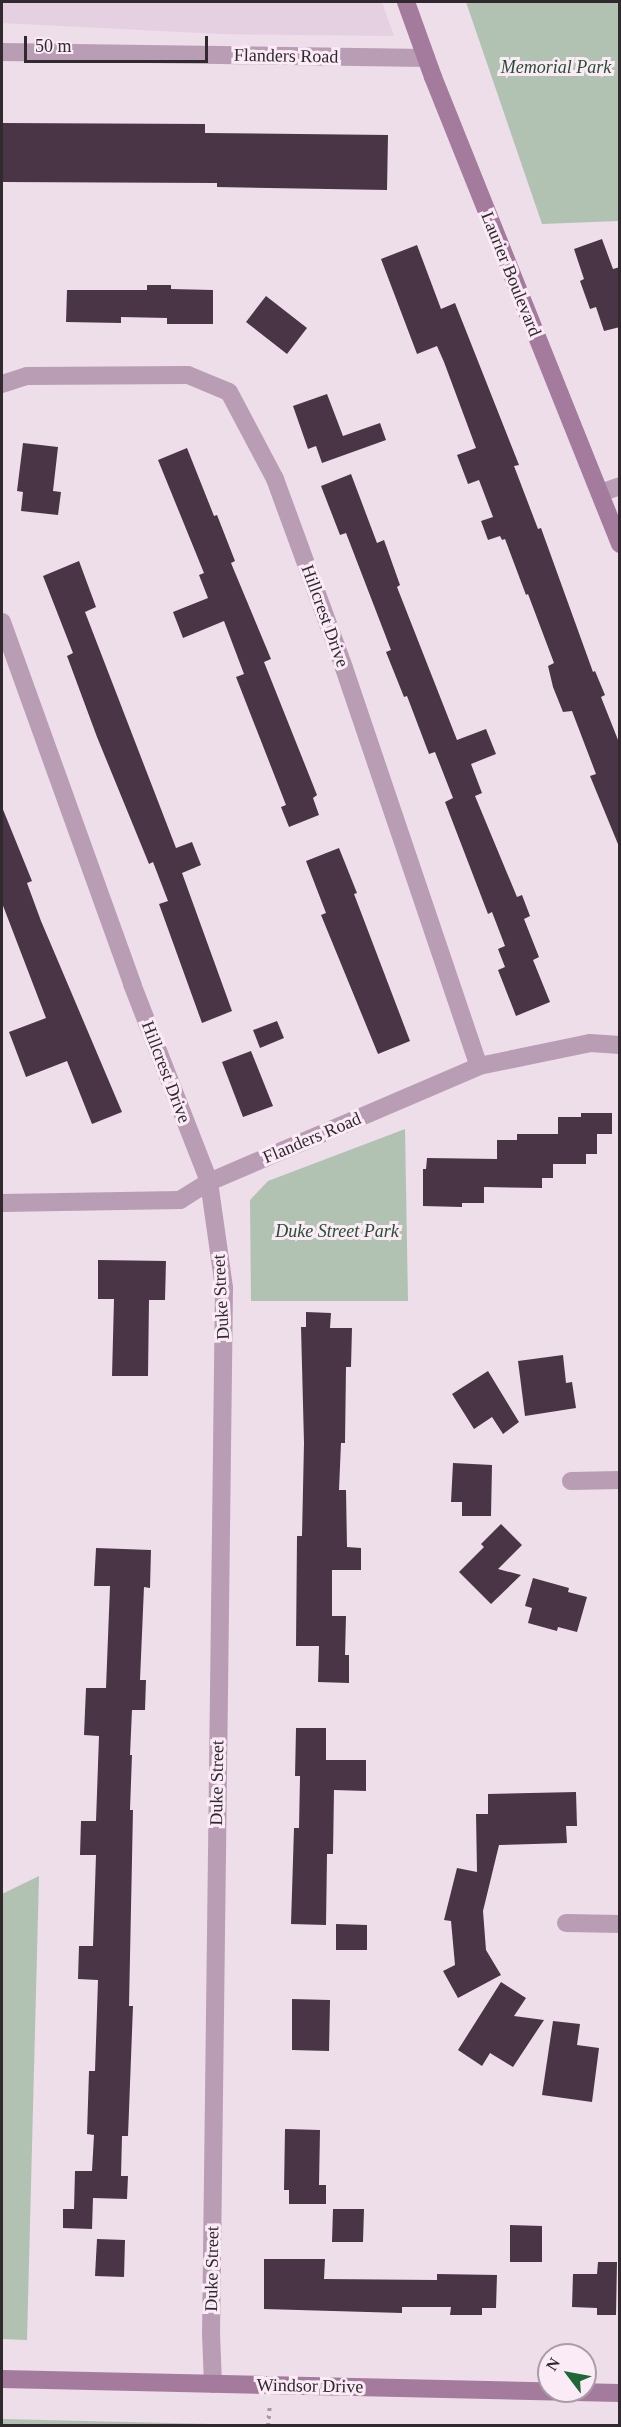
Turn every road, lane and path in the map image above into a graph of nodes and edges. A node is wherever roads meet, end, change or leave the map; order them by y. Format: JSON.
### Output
{"nodes":[{"id":1,"x":406,"y":2,"type":"edge"},
{"id":2,"x":2,"y":52,"type":"edge"},
{"id":3,"x":426,"y":58,"type":"junction"},
{"id":4,"x":2,"y":384,"type":"edge"},
{"id":5,"x":620,"y":486,"type":"edge"},
{"id":6,"x":600,"y":493,"type":"junction"},
{"id":7,"x":620,"y":544,"type":"edge"},
{"id":8,"x":2,"y":622,"type":"edge"},
{"id":9,"x":620,"y":1045,"type":"edge"},
{"id":10,"x":479,"y":1066,"type":"junction"},
{"id":11,"x":209,"y":1182,"type":"junction"},
{"id":12,"x":2,"y":1203,"type":"edge"},
{"id":13,"x":620,"y":1480,"type":"edge"},
{"id":14,"x":571,"y":1481,"type":"dead end"},
{"id":15,"x":566,"y":1923,"type":"dead end"},
{"id":16,"x":620,"y":1924,"type":"edge"},
{"id":17,"x":2,"y":2379,"type":"edge"},
{"id":18,"x":213,"y":2384,"type":"junction"},
{"id":19,"x":620,"y":2393,"type":"edge"}],
"edges":[{"from":1,"to":3,"type":"street","name":"Laurier Boulevard"},
{"from":2,"to":3,"type":"street","name":"Flanders Road"},
{"from":3,"to":6,"type":"street","name":"Laurier Boulevard"},
{"from":4,"to":10,"type":"street","name":"Hillcrest Drive"},
{"from":5,"to":6,"type":"street"},
{"from":6,"to":7,"type":"street","name":"Laurier Boulevard"},
{"from":8,"to":11,"type":"street","name":"Hillcrest Drive"},
{"from":9,"to":10,"type":"street","name":"Flanders Road"},
{"from":10,"to":11,"type":"street","name":"Flanders Road"},
{"from":11,"to":12,"type":"street","name":"Flanders Road"},
{"from":11,"to":18,"type":"street","name":"Duke Street"},
{"from":13,"to":14,"type":"street"},
{"from":15,"to":16,"type":"street"},
{"from":17,"to":18,"type":"street","name":"Windsor Drive"},
{"from":18,"to":19,"type":"street","name":"Windsor Drive"}]}
